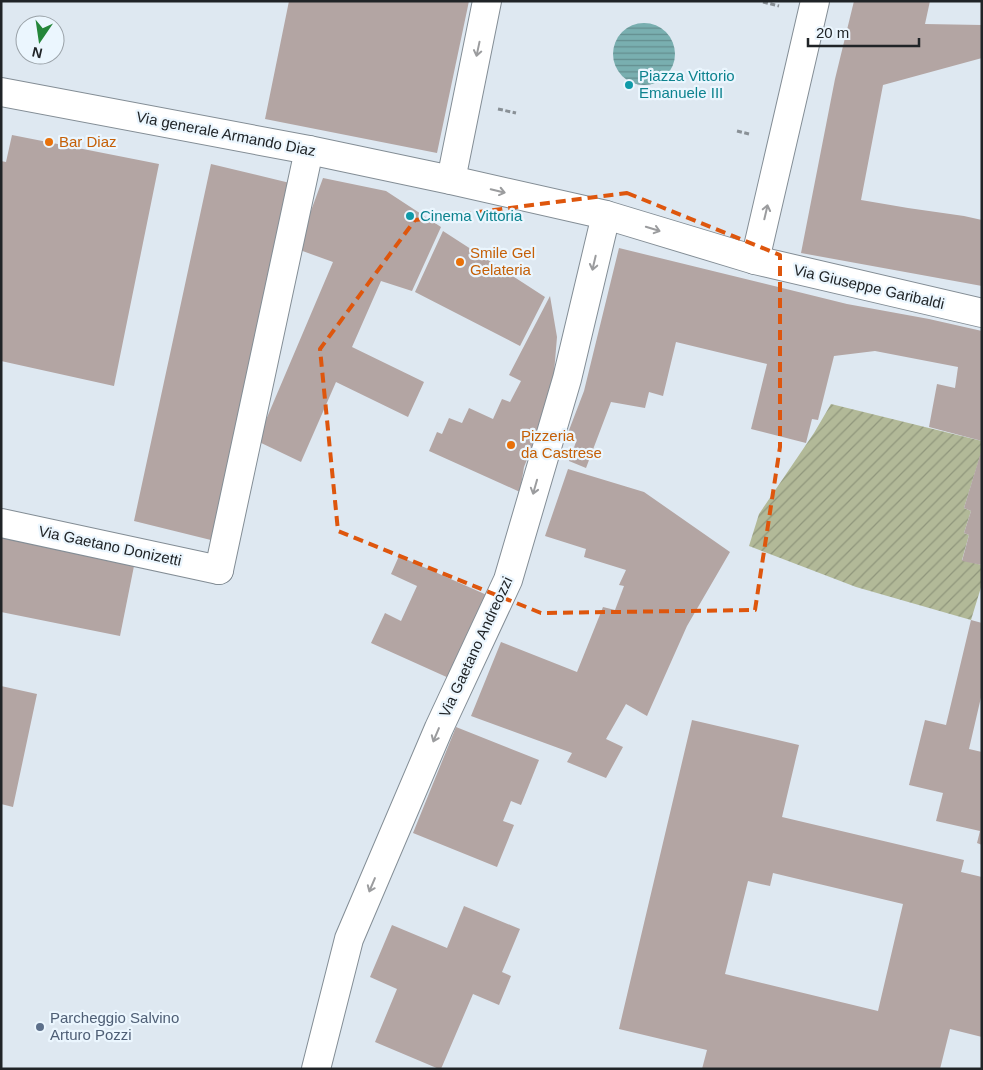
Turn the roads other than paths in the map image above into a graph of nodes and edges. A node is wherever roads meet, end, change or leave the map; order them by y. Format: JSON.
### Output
{"nodes":[{"id":1,"x":488,"y":1,"type":"edge"},
{"id":2,"x":815,"y":1,"type":"edge"},
{"id":3,"x":1,"y":92,"type":"edge"},
{"id":4,"x":309,"y":150,"type":"junction"},
{"id":5,"x":451,"y":180,"type":"junction"},
{"id":6,"x":606,"y":215,"type":"junction"},
{"id":7,"x":756,"y":260,"type":"junction"},
{"id":8,"x":982,"y":313,"type":"edge"},
{"id":9,"x":1,"y":523,"type":"edge"},
{"id":10,"x":316,"y":1069,"type":"edge"}],
"edges":[{"from":1,"to":5,"type":"street","one_way":true},
{"from":7,"to":2,"type":"street","one_way":true},
{"from":3,"to":4,"type":"street","name":"Via generale Armando Diaz"},
{"from":4,"to":5,"type":"street","name":"Via generale Armando Diaz"},
{"from":4,"to":9,"type":"street","name":"Via Gaetano Donizetti"},
{"from":5,"to":6,"type":"street","one_way":true},
{"from":6,"to":7,"type":"street","one_way":true},
{"from":6,"to":10,"type":"street","name":"Via Gaetano Andreozzi","one_way":true},
{"from":7,"to":8,"type":"street","name":"Via Giuseppe Garibaldi"}]}
